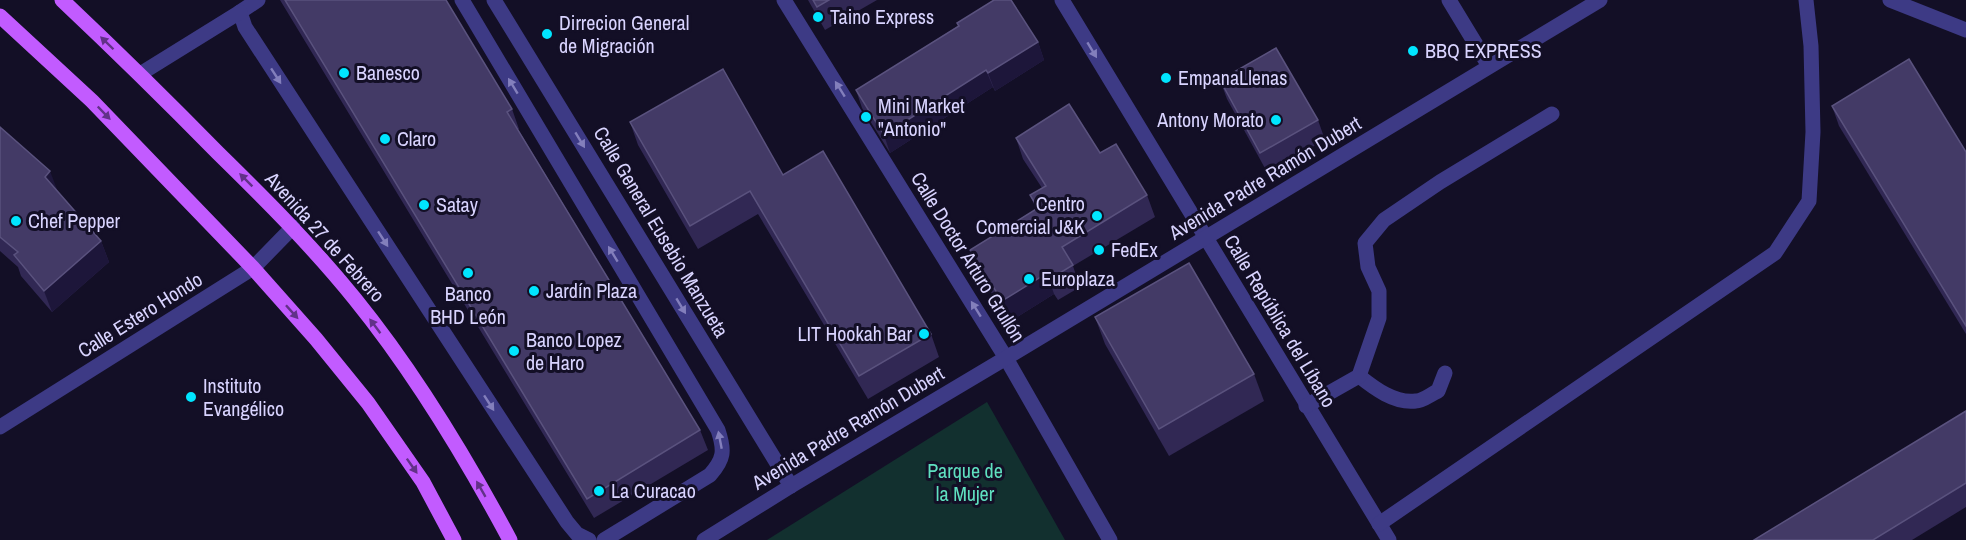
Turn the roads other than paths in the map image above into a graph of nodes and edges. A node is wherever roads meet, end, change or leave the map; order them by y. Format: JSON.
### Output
{"nodes":[{"id":1,"x":62,"y":0,"type":"edge"},
{"id":2,"x":258,"y":0,"type":"edge"},
{"id":3,"x":462,"y":0,"type":"edge"},
{"id":4,"x":494,"y":0,"type":"edge"},
{"id":5,"x":784,"y":0,"type":"edge"},
{"id":6,"x":1062,"y":0,"type":"edge"},
{"id":7,"x":1449,"y":0,"type":"edge"},
{"id":8,"x":1600,"y":0,"type":"edge"},
{"id":9,"x":1806,"y":0,"type":"edge"},
{"id":10,"x":1890,"y":0,"type":"edge"},
{"id":11,"x":240,"y":12,"type":"junction"},
{"id":12,"x":0,"y":16,"type":"edge"},
{"id":13,"x":1966,"y":30,"type":"edge"},
{"id":14,"x":1489,"y":66,"type":"junction"},
{"id":15,"x":140,"y":74,"type":"junction"},
{"id":16,"x":1552,"y":114,"type":"dead end"},
{"id":17,"x":293,"y":227,"type":"junction"},
{"id":18,"x":1205,"y":239,"type":"junction"},
{"id":19,"x":253,"y":268,"type":"junction"},
{"id":20,"x":1006,"y":358,"type":"junction"},
{"id":21,"x":1445,"y":373,"type":"dead end"},
{"id":22,"x":1359,"y":376,"type":"junction"},
{"id":23,"x":1306,"y":406,"type":"junction"},
{"id":24,"x":0,"y":427,"type":"edge"},
{"id":25,"x":791,"y":486,"type":"junction"},
{"id":26,"x":1379,"y":524,"type":"junction"},
{"id":27,"x":454,"y":540,"type":"edge"},
{"id":28,"x":510,"y":540,"type":"edge"},
{"id":29,"x":589,"y":540,"type":"edge"},
{"id":30,"x":604,"y":540,"type":"edge"},
{"id":31,"x":704,"y":540,"type":"edge"},
{"id":32,"x":1110,"y":540,"type":"edge"},
{"id":33,"x":1389,"y":540,"type":"edge"}],
"edges":[{"from":15,"to":1,"type":"main road","name":"Avenida 27 de Febrero","one_way":true},
{"from":2,"to":11,"type":"street"},
{"from":30,"to":3,"type":"street","one_way":true},
{"from":4,"to":25,"type":"street","name":"Calle General Eusebio Manzueta","one_way":true},
{"from":20,"to":5,"type":"street","name":"Calle Doctor Arturo Grullón","one_way":true},
{"from":6,"to":18,"type":"street","name":"Calle República del Líbano","one_way":true},
{"from":7,"to":14,"type":"street"},
{"from":8,"to":14,"type":"street","name":"Avenida Padre Ramón Dubert"},
{"from":9,"to":26,"type":"street"},
{"from":10,"to":13,"type":"street"},
{"from":11,"to":15,"type":"street"},
{"from":11,"to":29,"type":"street","one_way":true},
{"from":12,"to":19,"type":"main road","one_way":true},
{"from":14,"to":18,"type":"street","name":"Avenida Padre Ramón Dubert"},
{"from":17,"to":15,"type":"main road","name":"Avenida 27 de Febrero","one_way":true},
{"from":16,"to":22,"type":"street"},
{"from":17,"to":19,"type":"street","name":"Calle Estero Hondo"},
{"from":28,"to":17,"type":"main road","name":"Avenida 27 de Febrero","one_way":true},
{"from":18,"to":20,"type":"street","name":"Avenida Padre Ramón Dubert"},
{"from":18,"to":23,"type":"street","name":"Calle República del Líbano"},
{"from":19,"to":24,"type":"street","name":"Calle Estero Hondo"},
{"from":19,"to":27,"type":"main road","one_way":true},
{"from":20,"to":25,"type":"street","name":"Avenida Padre Ramón Dubert"},
{"from":20,"to":32,"type":"street","name":"Calle Doctor Arturo Grullón"},
{"from":21,"to":22,"type":"street"},
{"from":22,"to":23,"type":"street"},
{"from":23,"to":26,"type":"street","name":"Calle República del Líbano"},
{"from":25,"to":31,"type":"street","name":"Avenida Padre Ramón Dubert"},
{"from":26,"to":33,"type":"street","name":"Calle República del Líbano"}]}
